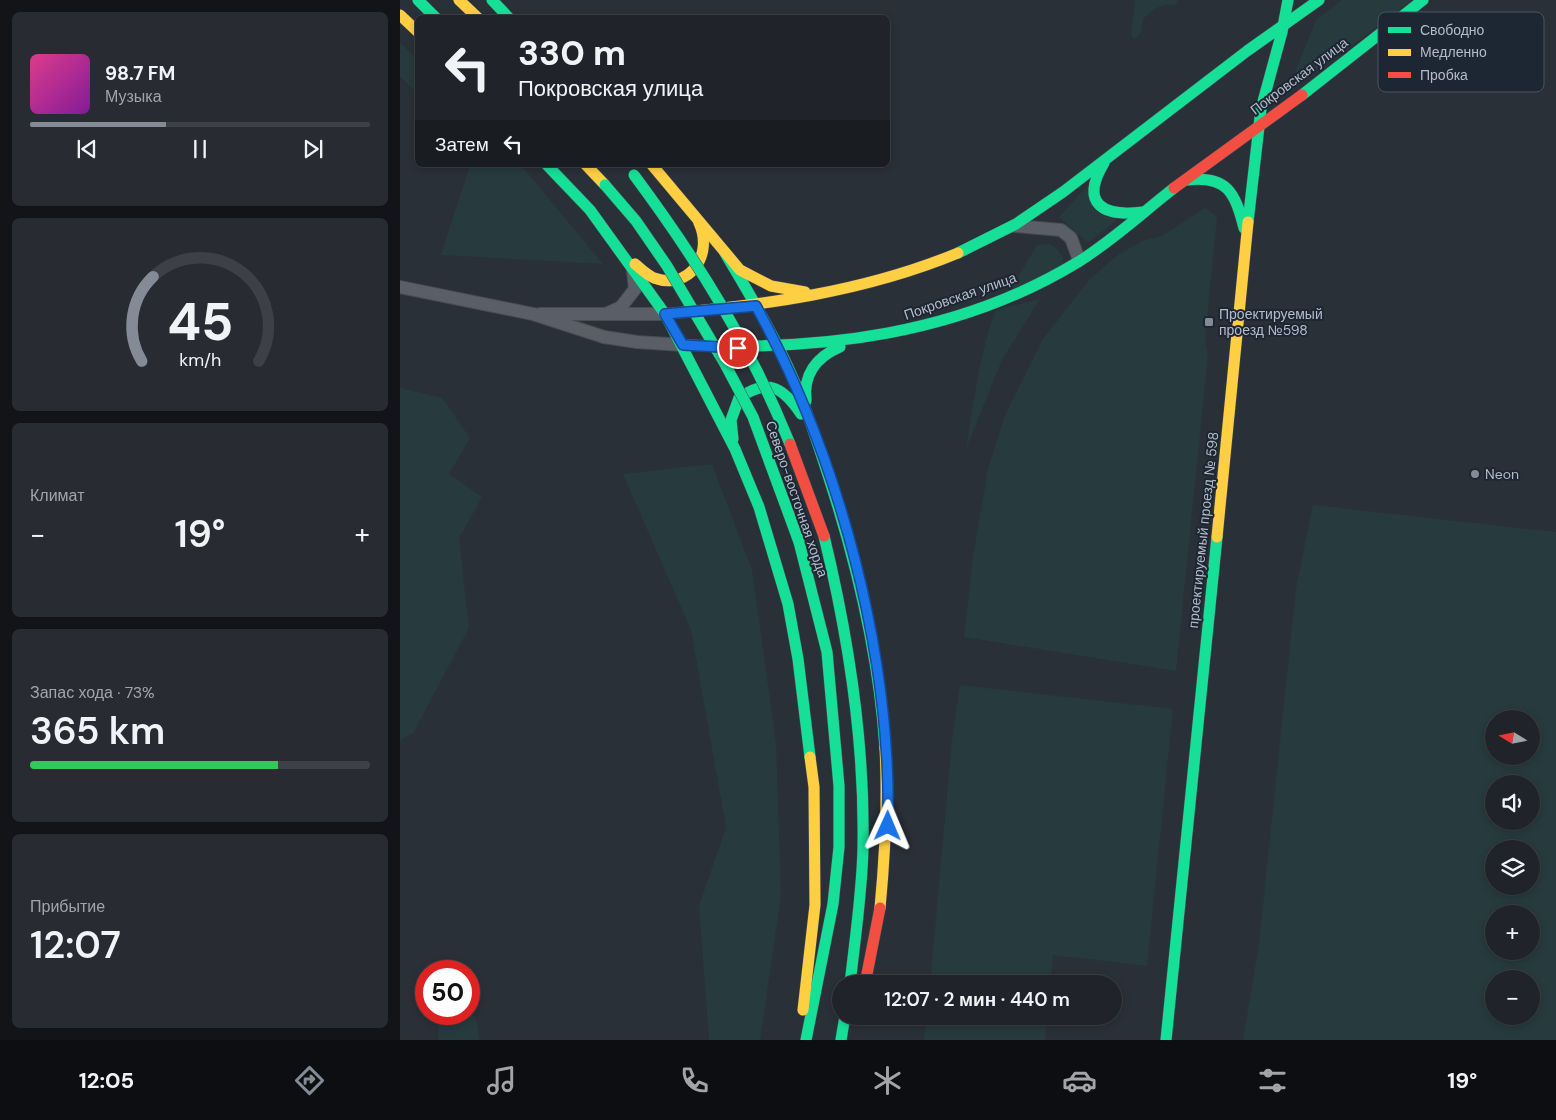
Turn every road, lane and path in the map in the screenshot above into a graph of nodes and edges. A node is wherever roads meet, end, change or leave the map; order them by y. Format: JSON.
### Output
{"nodes":[{"id":1,"x":418,"y":0,"type":"edge"},
{"id":2,"x":459,"y":0,"type":"edge"},
{"id":3,"x":492,"y":0,"type":"edge"},
{"id":4,"x":1288,"y":0,"type":"edge"},
{"id":5,"x":1319,"y":0,"type":"edge"},
{"id":6,"x":1423,"y":0,"type":"edge"},
{"id":7,"x":1408,"y":12,"type":"edge"},
{"id":8,"x":400,"y":15,"type":"edge"},
{"id":9,"x":433,"y":15,"type":"edge"},
{"id":10,"x":475,"y":15,"type":"edge"},
{"id":11,"x":507,"y":15,"type":"edge"},
{"id":12,"x":1284,"y":25,"type":"junction"},
{"id":13,"x":415,"y":29,"type":"edge"},
{"id":14,"x":1378,"y":35,"type":"edge"},
{"id":15,"x":1258,"y":125,"type":"junction"},
{"id":16,"x":1109,"y":156,"type":"junction"},
{"id":17,"x":549,"y":167,"type":"edge"},
{"id":18,"x":588,"y":167,"type":"edge"},
{"id":19,"x":627,"y":167,"type":"edge"},
{"id":20,"x":654,"y":167,"type":"edge"},
{"id":21,"x":1183,"y":180,"type":"junction"},
{"id":22,"x":686,"y":204,"type":"junction"},
{"id":23,"x":1144,"y":212,"type":"junction"},
{"id":24,"x":1015,"y":226,"type":"junction"},
{"id":25,"x":1248,"y":241,"type":"junction"},
{"id":26,"x":621,"y":252,"type":"junction"},
{"id":27,"x":725,"y":253,"type":"junction"},
{"id":28,"x":1079,"y":260,"type":"junction"},
{"id":29,"x":400,"y":288,"type":"edge"},
{"id":30,"x":822,"y":293,"type":"junction"},
{"id":31,"x":756,"y":306,"type":"junction"},
{"id":32,"x":533,"y":314,"type":"junction"},
{"id":33,"x":665,"y":314,"type":"junction"},
{"id":34,"x":601,"y":315,"type":"junction"},
{"id":35,"x":855,"y":342,"type":"junction"},
{"id":36,"x":683,"y":345,"type":"junction"},
{"id":37,"x":778,"y":348,"type":"junction"},
{"id":38,"x":814,"y":435,"type":"junction"},
{"id":39,"x":736,"y":449,"type":"junction"},
{"id":40,"x":851,"y":975,"type":"edge"},
{"id":41,"x":867,"y":975,"type":"edge"},
{"id":42,"x":844,"y":1025,"type":"edge"},
{"id":43,"x":854,"y":1025,"type":"edge"},
{"id":44,"x":801,"y":1040,"type":"edge"},
{"id":45,"x":806,"y":1040,"type":"edge"},
{"id":46,"x":841,"y":1040,"type":"edge"},
{"id":47,"x":849,"y":1040,"type":"edge"},
{"id":48,"x":1166,"y":1040,"type":"edge"}],
"edges":[{"from":1,"to":9,"type":"main road"},
{"from":2,"to":10,"type":"main road"},
{"from":3,"to":11,"type":"main road"},
{"from":4,"to":12,"type":"main road","name":"проектируемый проезд № 598"},
{"from":5,"to":12,"type":"main road"},
{"from":6,"to":7,"type":"main road","name":"Покровская улица"},
{"from":8,"to":13,"type":"main road"},
{"from":12,"to":15,"type":"main road","name":"проектируемый проезд № 598"},
{"from":12,"to":16,"type":"main road"},
{"from":14,"to":15,"type":"main road","name":"Покровская улица"},
{"from":15,"to":21,"type":"main road","name":"Покровская улица"},
{"from":15,"to":25,"type":"main road","name":"проектируемый проезд № 598"},
{"from":16,"to":23,"type":"main road"},
{"from":16,"to":24,"type":"main road"},
{"from":17,"to":26,"type":"main road"},
{"from":18,"to":45,"type":"main road","name":"Северо-восточная хорда","bridge":true},
{"from":19,"to":40,"type":"main road","name":"Северо-восточная хорда","bridge":true},
{"from":20,"to":22,"type":"main road"},
{"from":21,"to":23,"type":"main road","name":"Покровская улица"},
{"from":21,"to":25,"type":"main road"},
{"from":22,"to":26,"type":"main road"},
{"from":22,"to":27,"type":"main road"},
{"from":23,"to":28,"type":"main road","name":"Покровская улица"},
{"from":24,"to":28,"type":"street"},
{"from":24,"to":30,"type":"main road"},
{"from":25,"to":48,"type":"main road","name":"проектируемый проезд № 598"},
{"from":26,"to":33,"type":"main road"},
{"from":26,"to":34,"type":"street"},
{"from":27,"to":30,"type":"main road"},
{"from":27,"to":31,"type":"main road"},
{"from":28,"to":35,"type":"main road","name":"Покровская улица"},
{"from":29,"to":32,"type":"street"},
{"from":30,"to":31,"type":"main road"},
{"from":31,"to":33,"type":"main road"},
{"from":31,"to":37,"type":"main road"},
{"from":32,"to":34,"type":"street"},
{"from":32,"to":36,"type":"street"},
{"from":33,"to":34,"type":"street"},
{"from":33,"to":36,"type":"main road"},
{"from":35,"to":37,"type":"main road","name":"Покровская улица"},
{"from":35,"to":38,"type":"main road"},
{"from":36,"to":37,"type":"main road","name":"Покровская улица"},
{"from":36,"to":39,"type":"main road"},
{"from":37,"to":38,"type":"main road"},
{"from":38,"to":39,"type":"main road"},
{"from":38,"to":41,"type":"main road"},
{"from":39,"to":44,"type":"main road"},
{"from":42,"to":46,"type":"main road"},
{"from":43,"to":47,"type":"main road"}]}
